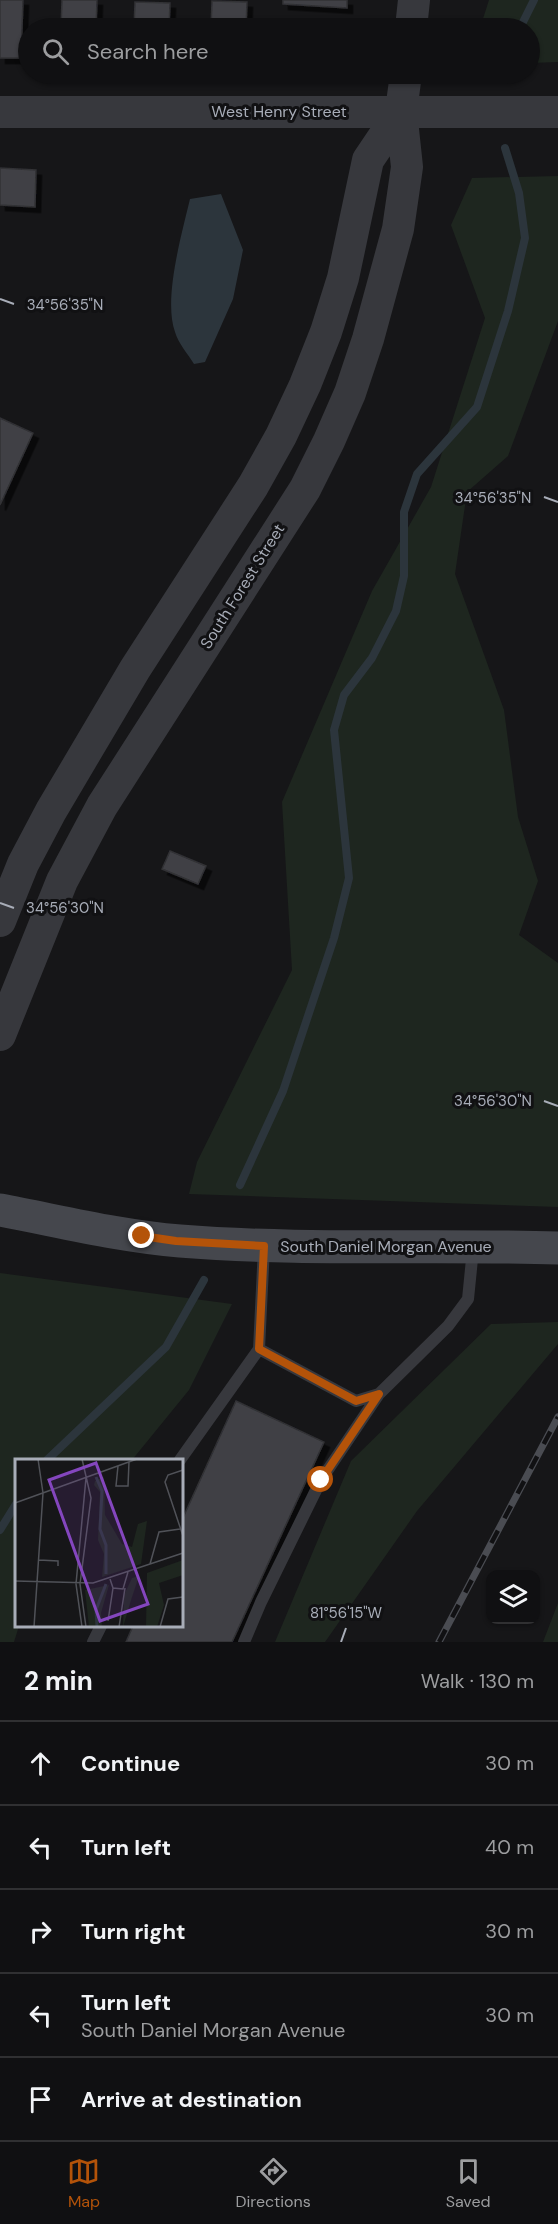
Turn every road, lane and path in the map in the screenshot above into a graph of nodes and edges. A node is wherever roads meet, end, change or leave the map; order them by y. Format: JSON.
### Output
{"nodes":[{"id":1,"x":414,"y":0,"type":"edge"},
{"id":2,"x":412,"y":18,"type":"edge"},
{"id":3,"x":405,"y":84,"type":"edge"},
{"id":4,"x":401,"y":111,"type":"junction"},
{"id":5,"x":0,"y":112,"type":"edge"},
{"id":6,"x":558,"y":112,"type":"edge"},
{"id":7,"x":0,"y":921,"type":"edge"},
{"id":8,"x":0,"y":1035,"type":"edge"},
{"id":9,"x":0,"y":1209,"type":"edge"},
{"id":10,"x":473,"y":1245,"type":"junction"},
{"id":11,"x":264,"y":1246,"type":"junction"},
{"id":12,"x":558,"y":1248,"type":"edge"},
{"id":13,"x":259,"y":1349,"type":"junction"},
{"id":14,"x":379,"y":1394,"type":"junction"},
{"id":15,"x":181,"y":1459,"type":"edge"},
{"id":16,"x":100,"y":1627,"type":"edge"},
{"id":17,"x":93,"y":1642,"type":"edge"},
{"id":18,"x":244,"y":1642,"type":"edge"}],
"edges":[{"from":1,"to":2,"type":"street"},
{"from":3,"to":4,"type":"street","name":"South Forest Street"},
{"from":4,"to":5,"type":"street","name":"West Henry Street"},
{"from":4,"to":6,"type":"street","name":"West Henry Street"},
{"from":4,"to":7,"type":"street","name":"South Forest Street"},
{"from":4,"to":8,"type":"street","name":"South Forest Street"},
{"from":9,"to":11,"type":"main road","name":"South Daniel Morgan Avenue"},
{"from":10,"to":11,"type":"main road","name":"South Daniel Morgan Avenue"},
{"from":10,"to":12,"type":"main road","name":"South Daniel Morgan Avenue"},
{"from":10,"to":14,"type":"lane"},
{"from":11,"to":13,"type":"lane"},
{"from":13,"to":14,"type":"lane"},
{"from":13,"to":15,"type":"lane"},
{"from":14,"to":18,"type":"lane"},
{"from":16,"to":17,"type":"lane"}]}
